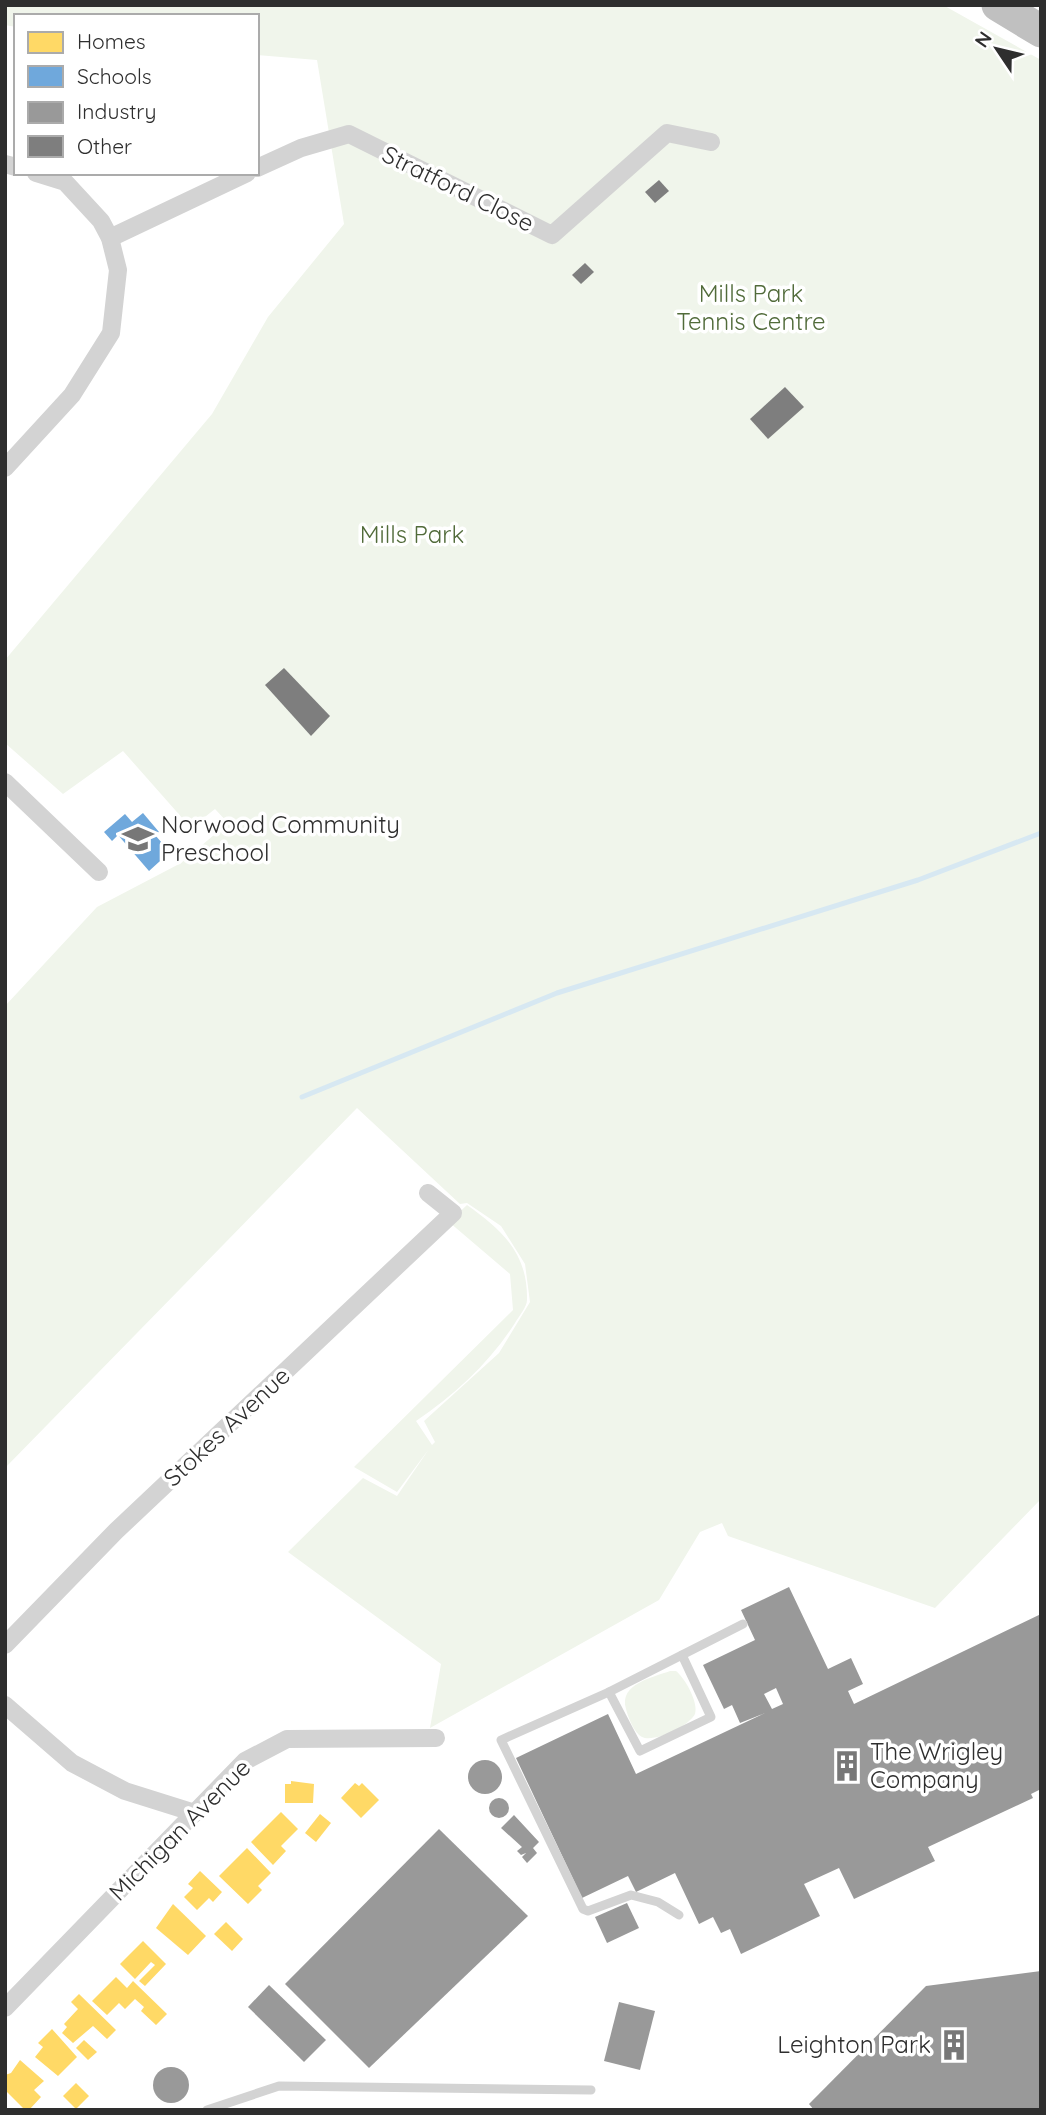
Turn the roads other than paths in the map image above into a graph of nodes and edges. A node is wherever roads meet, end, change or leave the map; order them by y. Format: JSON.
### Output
{"nodes":[{"id":1,"x":998,"y":5,"type":"edge"},
{"id":2,"x":1041,"y":31,"type":"edge"},
{"id":3,"x":711,"y":142,"type":"dead end"},
{"id":4,"x":259,"y":167,"type":"edge"},
{"id":5,"x":42,"y":175,"type":"edge"},
{"id":6,"x":243,"y":175,"type":"edge"},
{"id":7,"x":110,"y":238,"type":"junction"},
{"id":8,"x":5,"y":468,"type":"edge"},
{"id":9,"x":5,"y":782,"type":"edge"},
{"id":10,"x":99,"y":872,"type":"dead end"},
{"id":11,"x":428,"y":1193,"type":"dead end"},
{"id":12,"x":743,"y":1624,"type":"dead end"},
{"id":13,"x":5,"y":1646,"type":"edge"},
{"id":14,"x":682,"y":1655,"type":"junction"},
{"id":15,"x":609,"y":1692,"type":"junction"},
{"id":16,"x":5,"y":1705,"type":"edge"},
{"id":17,"x":436,"y":1738,"type":"dead end"},
{"id":18,"x":195,"y":1813,"type":"junction"},
{"id":19,"x":679,"y":1915,"type":"dead end"},
{"id":20,"x":5,"y":2008,"type":"edge"},
{"id":21,"x":591,"y":2091,"type":"dead end"},
{"id":22,"x":207,"y":2110,"type":"edge"}],
"edges":[{"from":1,"to":2,"type":"highway"},
{"from":3,"to":4,"type":"street","name":"Stratford Close"},
{"from":5,"to":7,"type":"street"},
{"from":6,"to":7,"type":"street"},
{"from":7,"to":8,"type":"street"},
{"from":9,"to":10,"type":"street"},
{"from":11,"to":13,"type":"street","name":"Stokes Avenue"},
{"from":12,"to":14,"type":"lane"},
{"from":14,"to":15,"type":"lane"},
{"from":14,"to":15,"type":"lane"},
{"from":15,"to":19,"type":"lane"},
{"from":16,"to":18,"type":"street"},
{"from":17,"to":18,"type":"street","name":"Michigan Avenue"},
{"from":18,"to":20,"type":"street","name":"Michigan Avenue"},
{"from":21,"to":22,"type":"lane"}]}
